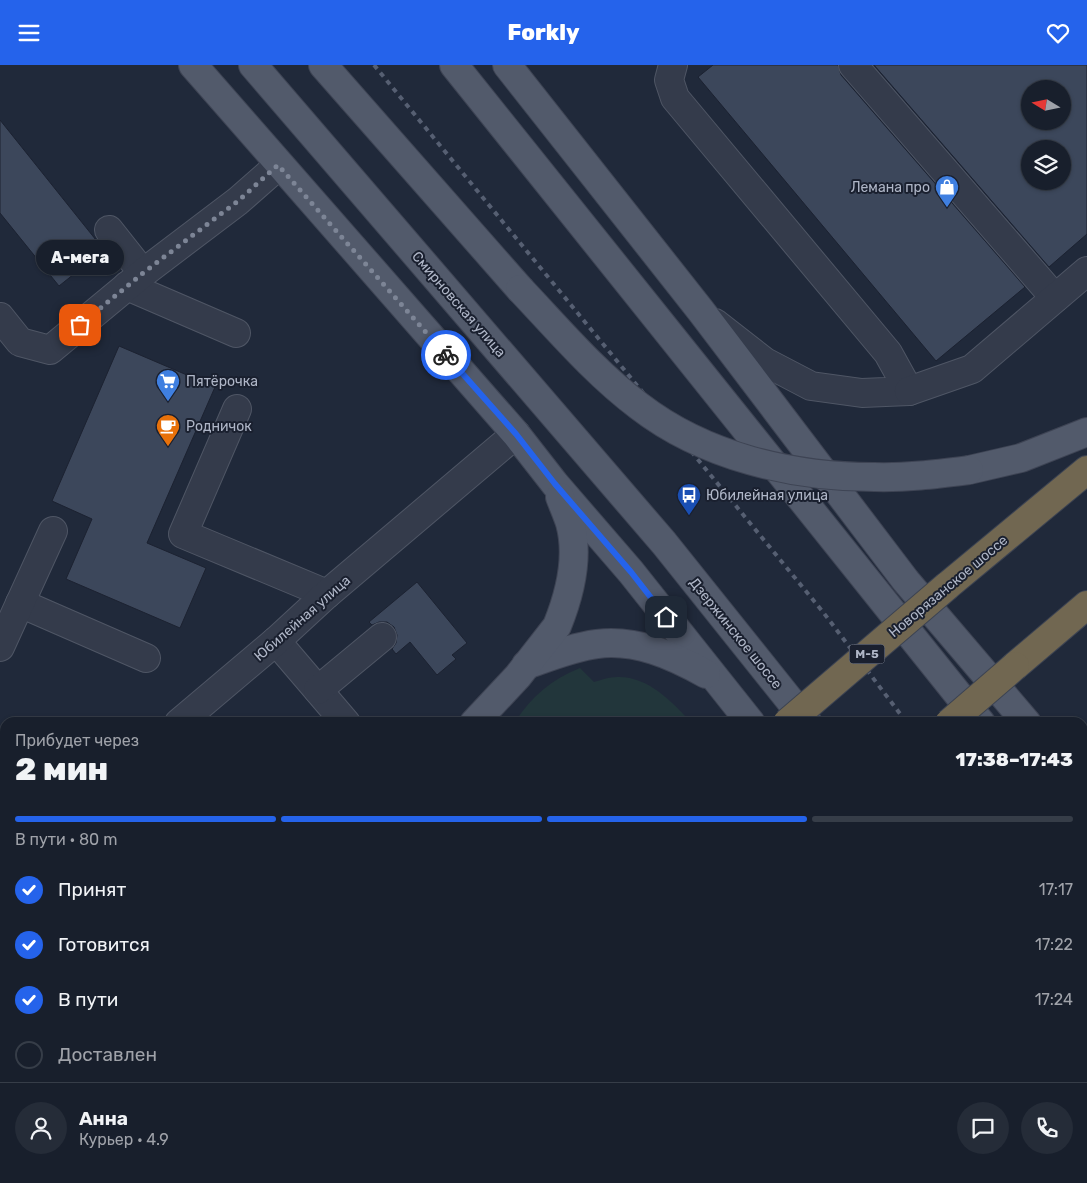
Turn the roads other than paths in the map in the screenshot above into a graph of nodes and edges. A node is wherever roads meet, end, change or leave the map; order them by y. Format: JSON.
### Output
{"nodes":[{"id":1,"x":193,"y":65,"type":"edge"},
{"id":2,"x":253,"y":65,"type":"edge"},
{"id":3,"x":454,"y":65,"type":"edge"},
{"id":4,"x":508,"y":65,"type":"edge"},
{"id":5,"x":673,"y":65,"type":"edge"},
{"id":6,"x":853,"y":65,"type":"edge"},
{"id":7,"x":325,"y":68,"type":"edge"},
{"id":8,"x":278,"y":165,"type":"junction"},
{"id":9,"x":109,"y":230,"type":"dead end"},
{"id":10,"x":1087,"y":271,"type":"edge"},
{"id":11,"x":135,"y":280,"type":"junction"},
{"id":12,"x":1056,"y":298,"type":"junction"},
{"id":13,"x":701,"y":311,"type":"junction"},
{"id":14,"x":0,"y":317,"type":"edge"},
{"id":15,"x":236,"y":333,"type":"dead end"},
{"id":16,"x":909,"y":391,"type":"junction"},
{"id":17,"x":237,"y":409,"type":"dead end"},
{"id":18,"x":1087,"y":432,"type":"edge"},
{"id":19,"x":516,"y":434,"type":"junction"},
{"id":20,"x":1087,"y":470,"type":"edge"},
{"id":21,"x":555,"y":484,"type":"junction"},
{"id":22,"x":53,"y":531,"type":"dead end"},
{"id":23,"x":664,"y":543,"type":"joint"},
{"id":24,"x":327,"y":594,"type":"junction"},
{"id":25,"x":20,"y":603,"type":"junction"},
{"id":26,"x":1087,"y":605,"type":"edge"},
{"id":27,"x":382,"y":637,"type":"dead end"},
{"id":28,"x":276,"y":641,"type":"junction"},
{"id":29,"x":0,"y":647,"type":"edge"},
{"id":30,"x":146,"y":658,"type":"dead end"},
{"id":31,"x":526,"y":665,"type":"junction"},
{"id":32,"x":714,"y":678,"type":"junction"},
{"id":33,"x":331,"y":710,"type":"edge"},
{"id":34,"x":186,"y":717,"type":"edge"},
{"id":35,"x":479,"y":717,"type":"edge"},
{"id":36,"x":745,"y":717,"type":"edge"},
{"id":37,"x":794,"y":717,"type":"edge"},
{"id":38,"x":803,"y":717,"type":"edge"},
{"id":39,"x":956,"y":717,"type":"edge"},
{"id":40,"x":976,"y":717,"type":"edge"},
{"id":41,"x":1023,"y":717,"type":"edge"}],
"edges":[{"from":1,"to":8,"type":"main road"},
{"from":2,"to":23,"type":"main road","name":"Смирновская улица"},
{"from":3,"to":40,"type":"main road"},
{"from":4,"to":13,"type":"main road"},
{"from":5,"to":16,"type":"street"},
{"from":6,"to":12,"type":"street"},
{"from":7,"to":18,"type":"main road","bridge":true},
{"from":8,"to":11,"type":"street"},
{"from":8,"to":19,"type":"main road"},
{"from":9,"to":11,"type":"street"},
{"from":10,"to":12,"type":"street"},
{"from":11,"to":14,"type":"street"},
{"from":11,"to":15,"type":"street"},
{"from":12,"to":16,"type":"street"},
{"from":13,"to":16,"type":"street"},
{"from":13,"to":41,"type":"main road"},
{"from":17,"to":24,"type":"street"},
{"from":19,"to":21,"type":"main road"},
{"from":19,"to":24,"type":"street","name":"Юбилейная улица"},
{"from":20,"to":37,"type":"highway","name":"Новорязанское шоссе","number":"М-5","bridge":true},
{"from":21,"to":31,"type":"main road"},
{"from":21,"to":32,"type":"main road"},
{"from":22,"to":25,"type":"street"},
{"from":23,"to":38,"type":"main road","name":"Дзержинское шоссе"},
{"from":24,"to":28,"type":"street","name":"Юбилейная улица"},
{"from":25,"to":29,"type":"street"},
{"from":25,"to":30,"type":"street"},
{"from":26,"to":39,"type":"highway","bridge":true},
{"from":27,"to":33,"type":"street"},
{"from":28,"to":33,"type":"street"},
{"from":28,"to":34,"type":"street","name":"Юбилейная улица"},
{"from":31,"to":32,"type":"main road"},
{"from":31,"to":35,"type":"main road"},
{"from":32,"to":36,"type":"main road"}]}
